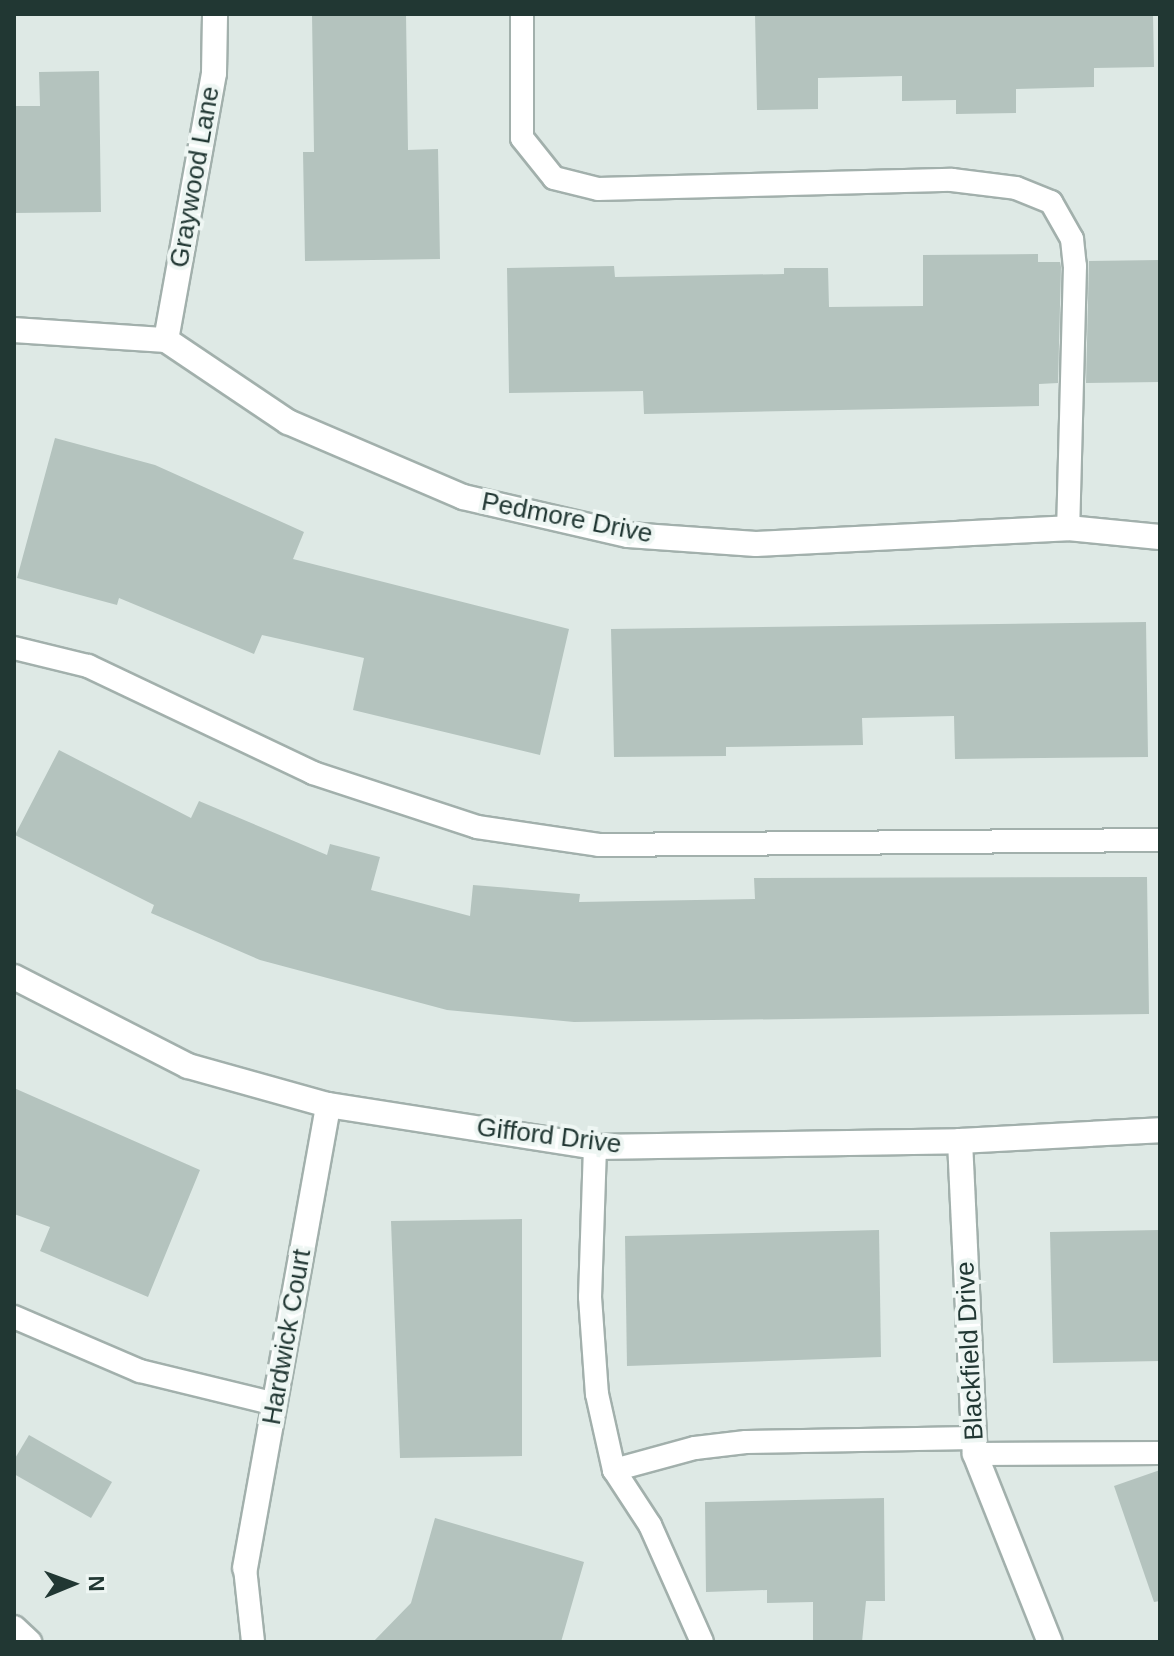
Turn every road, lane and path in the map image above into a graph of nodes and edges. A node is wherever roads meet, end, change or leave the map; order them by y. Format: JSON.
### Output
{"nodes":[{"id":1,"x":215,"y":14,"type":"edge"},
{"id":2,"x":522,"y":14,"type":"edge"},
{"id":3,"x":14,"y":330,"type":"edge"},
{"id":4,"x":166,"y":340,"type":"junction"},
{"id":5,"x":1068,"y":528,"type":"junction"},
{"id":6,"x":1160,"y":537,"type":"edge"},
{"id":7,"x":14,"y":648,"type":"edge"},
{"id":8,"x":1160,"y":840,"type":"edge"},
{"id":9,"x":14,"y":977,"type":"edge"},
{"id":10,"x":328,"y":1105,"type":"junction"},
{"id":11,"x":1160,"y":1130,"type":"edge"},
{"id":12,"x":960,"y":1141,"type":"junction"},
{"id":13,"x":595,"y":1147,"type":"junction"},
{"id":14,"x":14,"y":1317,"type":"edge"},
{"id":15,"x":275,"y":1404,"type":"junction"},
{"id":16,"x":974,"y":1446,"type":"junction"},
{"id":17,"x":1160,"y":1453,"type":"edge"},
{"id":18,"x":614,"y":1470,"type":"junction"},
{"id":19,"x":245,"y":1568,"type":"joint"},
{"id":20,"x":14,"y":1628,"type":"edge"},
{"id":21,"x":29,"y":1642,"type":"edge"},
{"id":22,"x":253,"y":1642,"type":"edge"},
{"id":23,"x":702,"y":1642,"type":"edge"},
{"id":24,"x":1050,"y":1642,"type":"edge"}],
"edges":[{"from":1,"to":4,"type":"street","name":"Graywood Lane"},
{"from":2,"to":5,"type":"lane"},
{"from":3,"to":4,"type":"street"},
{"from":4,"to":5,"type":"street","name":"Pedmore Drive"},
{"from":5,"to":6,"type":"street","name":"Pedmore Drive"},
{"from":7,"to":8,"type":"lane"},
{"from":9,"to":10,"type":"street","name":"Gifford Drive"},
{"from":10,"to":13,"type":"street","name":"Gifford Drive"},
{"from":10,"to":15,"type":"street","name":"Hardwick Court"},
{"from":11,"to":12,"type":"street","name":"Gifford Drive"},
{"from":12,"to":13,"type":"street","name":"Gifford Drive"},
{"from":12,"to":16,"type":"street","name":"Blackfield Drive"},
{"from":13,"to":18,"type":"lane"},
{"from":14,"to":15,"type":"lane"},
{"from":15,"to":19,"type":"street","name":"Hardwick Court"},
{"from":16,"to":17,"type":"lane"},
{"from":16,"to":18,"type":"lane"},
{"from":16,"to":24,"type":"street","name":"Blackfield Drive"},
{"from":18,"to":23,"type":"lane"},
{"from":19,"to":22,"type":"lane"},
{"from":20,"to":21,"type":"street"}]}
